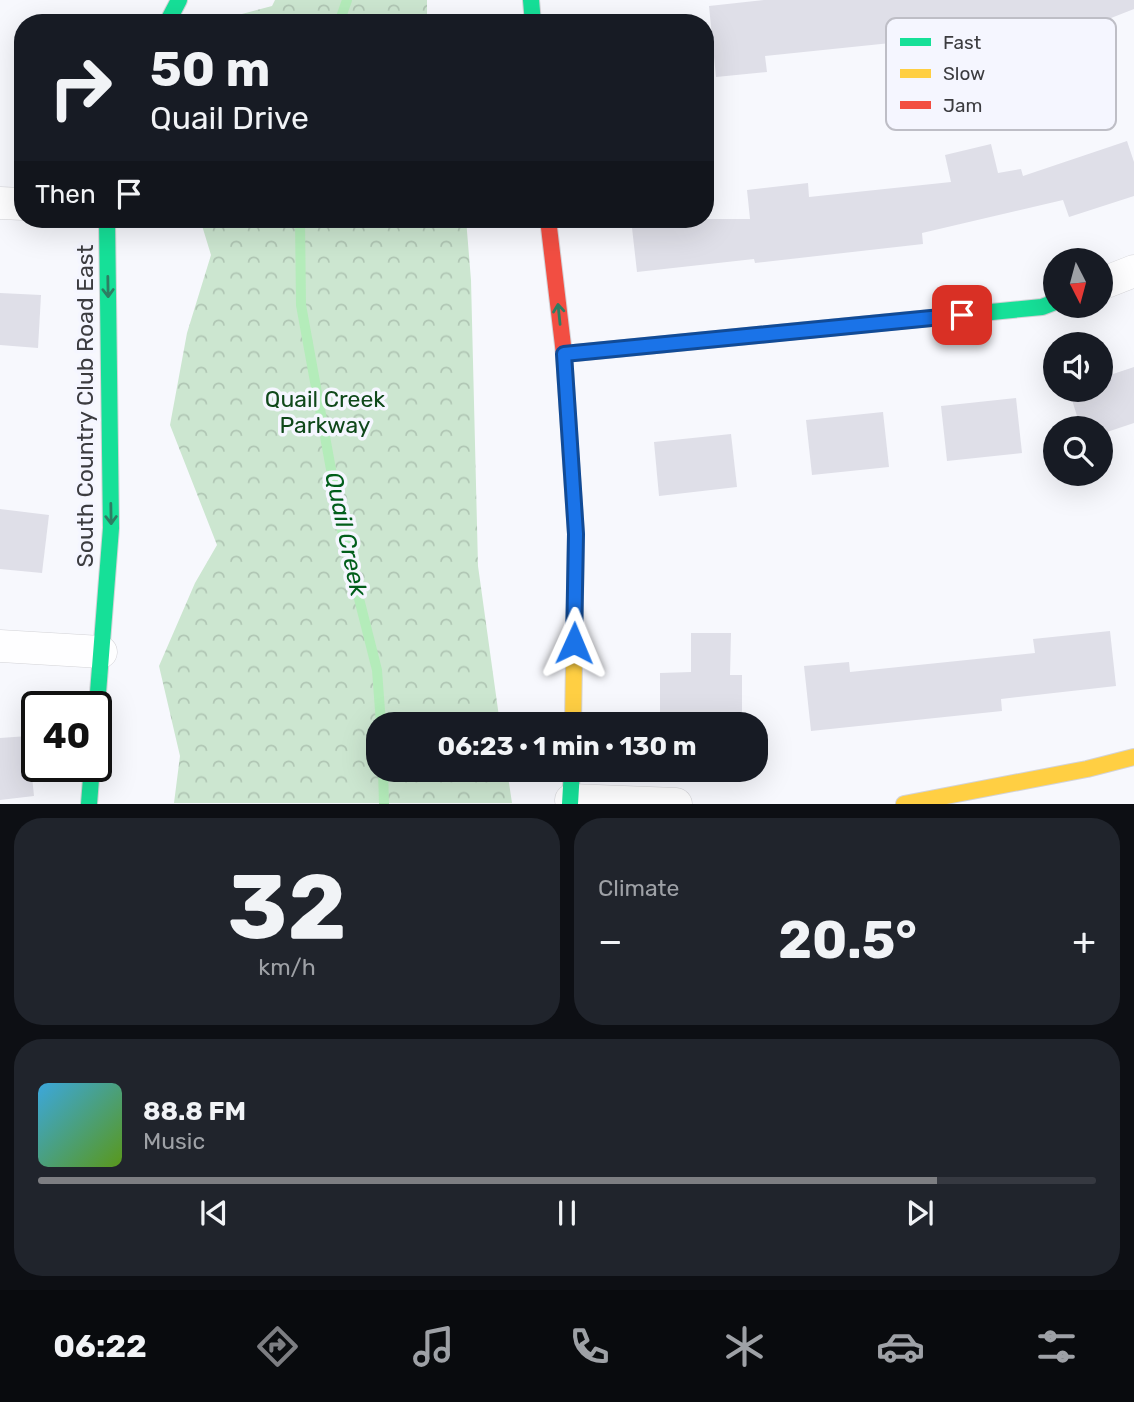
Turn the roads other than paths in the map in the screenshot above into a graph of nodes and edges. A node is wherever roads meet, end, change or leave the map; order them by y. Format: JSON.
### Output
{"nodes":[{"id":1,"x":107,"y":228,"type":"edge"},
{"id":2,"x":549,"y":228,"type":"edge"},
{"id":3,"x":1134,"y":271,"type":"edge"},
{"id":4,"x":1113,"y":279,"type":"edge"},
{"id":5,"x":1043,"y":307,"type":"edge"},
{"id":6,"x":564,"y":354,"type":"junction"},
{"id":7,"x":0,"y":646,"type":"edge"},
{"id":8,"x":102,"y":652,"type":"junction"},
{"id":9,"x":98,"y":691,"type":"edge"},
{"id":10,"x":573,"y":712,"type":"edge"},
{"id":11,"x":1134,"y":757,"type":"edge"},
{"id":12,"x":91,"y":782,"type":"edge"},
{"id":13,"x":571,"y":791,"type":"edge"},
{"id":14,"x":89,"y":803,"type":"edge"},
{"id":15,"x":676,"y":803,"type":"edge"},
{"id":16,"x":904,"y":803,"type":"edge"}],
"edges":[{"from":1,"to":8,"type":"street","name":"South Country Club Road East","one_way":true},
{"from":6,"to":2,"type":"street","one_way":true},
{"from":3,"to":4,"type":"street"},
{"from":5,"to":6,"type":"street"},
{"from":6,"to":10,"type":"street"},
{"from":7,"to":8,"type":"street"},
{"from":8,"to":9,"type":"street","name":"South Country Club Road East"},
{"from":11,"to":16,"type":"street"},
{"from":12,"to":14,"type":"street"},
{"from":13,"to":15,"type":"street"}]}
